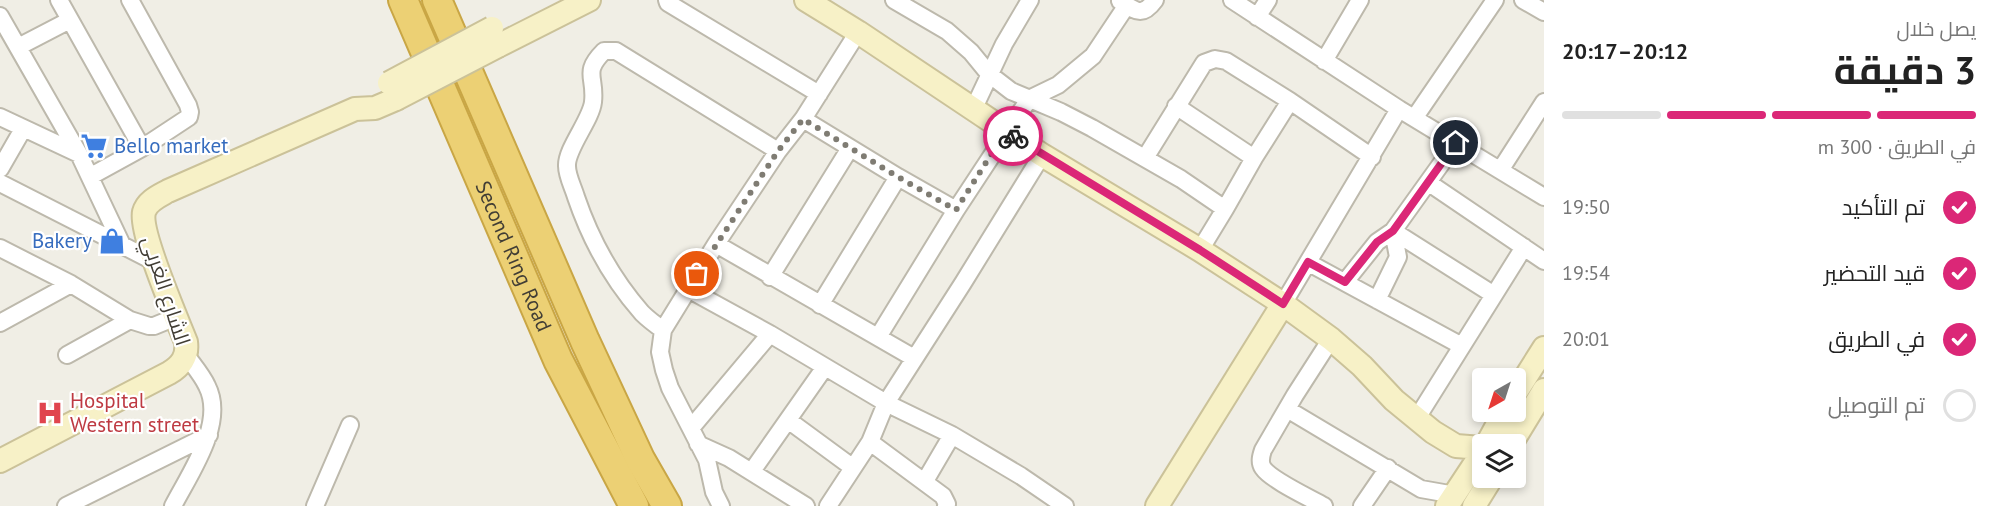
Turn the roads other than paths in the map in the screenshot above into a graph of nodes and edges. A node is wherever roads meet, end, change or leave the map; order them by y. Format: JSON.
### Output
{"nodes":[{"id":1,"x":59,"y":0,"type":"edge"},
{"id":2,"x":130,"y":0,"type":"edge"},
{"id":3,"x":403,"y":0,"type":"edge"},
{"id":4,"x":437,"y":0,"type":"edge"},
{"id":5,"x":589,"y":0,"type":"edge"},
{"id":6,"x":667,"y":0,"type":"edge"},
{"id":7,"x":806,"y":0,"type":"edge"},
{"id":8,"x":1155,"y":0,"type":"edge"},
{"id":9,"x":1232,"y":0,"type":"edge"},
{"id":10,"x":1268,"y":0,"type":"edge"},
{"id":11,"x":1360,"y":0,"type":"edge"},
{"id":12,"x":1495,"y":0,"type":"edge"},
{"id":13,"x":1523,"y":0,"type":"edge"},
{"id":14,"x":896,"y":1,"type":"edge"},
{"id":15,"x":1024,"y":2,"type":"edge"},
{"id":16,"x":1124,"y":3,"type":"edge"},
{"id":17,"x":1544,"y":12,"type":"edge"},
{"id":18,"x":0,"y":16,"type":"edge"},
{"id":19,"x":1257,"y":17,"type":"junction"},
{"id":20,"x":70,"y":20,"type":"junction"},
{"id":21,"x":858,"y":32,"type":"junction"},
{"id":22,"x":18,"y":47,"type":"junction"},
{"id":23,"x":1324,"y":61,"type":"junction"},
{"id":24,"x":989,"y":74,"type":"junction"},
{"id":25,"x":819,"y":94,"type":"junction"},
{"id":26,"x":1029,"y":99,"type":"junction"},
{"id":27,"x":1290,"y":101,"type":"junction"},
{"id":28,"x":1544,"y":102,"type":"edge"},
{"id":29,"x":1176,"y":106,"type":"junction"},
{"id":30,"x":1400,"y":109,"type":"junction"},
{"id":31,"x":973,"y":110,"type":"junction"},
{"id":32,"x":0,"y":117,"type":"edge"},
{"id":33,"x":1415,"y":117,"type":"junction"},
{"id":34,"x":803,"y":119,"type":"junction"},
{"id":35,"x":23,"y":129,"type":"junction"},
{"id":36,"x":1006,"y":131,"type":"junction"},
{"id":37,"x":1456,"y":143,"type":"junction"},
{"id":38,"x":142,"y":148,"type":"junction"},
{"id":39,"x":850,"y":148,"type":"junction"},
{"id":40,"x":778,"y":151,"type":"junction"},
{"id":41,"x":79,"y":154,"type":"junction"},
{"id":42,"x":1042,"y":155,"type":"junction"},
{"id":43,"x":1372,"y":157,"type":"junction"},
{"id":44,"x":1145,"y":158,"type":"junction"},
{"id":45,"x":1254,"y":158,"type":"junction"},
{"id":46,"x":0,"y":169,"type":"edge"},
{"id":47,"x":1501,"y":169,"type":"junction"},
{"id":48,"x":91,"y":176,"type":"junction"},
{"id":49,"x":898,"y":177,"type":"junction"},
{"id":50,"x":0,"y":183,"type":"edge"},
{"id":51,"x":1429,"y":183,"type":"junction"},
{"id":52,"x":1544,"y":198,"type":"edge"},
{"id":53,"x":1226,"y":208,"type":"junction"},
{"id":54,"x":956,"y":210,"type":"junction"},
{"id":55,"x":1393,"y":231,"type":"junction"},
{"id":56,"x":716,"y":244,"type":"junction"},
{"id":57,"x":122,"y":245,"type":"junction"},
{"id":58,"x":1524,"y":247,"type":"junction"},
{"id":59,"x":0,"y":248,"type":"edge"},
{"id":60,"x":1200,"y":250,"type":"junction"},
{"id":61,"x":1544,"y":261,"type":"edge"},
{"id":62,"x":155,"y":262,"type":"junction"},
{"id":63,"x":1308,"y":262,"type":"junction"},
{"id":64,"x":770,"y":277,"type":"junction"},
{"id":65,"x":1345,"y":282,"type":"junction"},
{"id":66,"x":71,"y":284,"type":"junction"},
{"id":67,"x":688,"y":290,"type":"junction"},
{"id":68,"x":1494,"y":295,"type":"junction"},
{"id":69,"x":1377,"y":300,"type":"junction"},
{"id":70,"x":1283,"y":304,"type":"junction"},
{"id":71,"x":820,"y":305,"type":"junction"},
{"id":72,"x":176,"y":316,"type":"junction"},
{"id":73,"x":130,"y":320,"type":"junction"},
{"id":74,"x":0,"y":323,"type":"edge"},
{"id":75,"x":663,"y":330,"type":"junction"},
{"id":76,"x":770,"y":334,"type":"junction"},
{"id":77,"x":878,"y":337,"type":"junction"},
{"id":78,"x":1331,"y":339,"type":"junction"},
{"id":79,"x":1462,"y":346,"type":"junction"},
{"id":80,"x":1544,"y":348,"type":"edge"},
{"id":81,"x":68,"y":355,"type":"dead end"},
{"id":82,"x":186,"y":355,"type":"junction"},
{"id":83,"x":914,"y":358,"type":"junction"},
{"id":84,"x":825,"y":367,"type":"junction"},
{"id":85,"x":1526,"y":377,"type":"edge"},
{"id":86,"x":1544,"y":390,"type":"edge"},
{"id":87,"x":886,"y":403,"type":"junction"},
{"id":88,"x":1287,"y":408,"type":"junction"},
{"id":89,"x":1417,"y":418,"type":"junction"},
{"id":90,"x":788,"y":420,"type":"junction"},
{"id":91,"x":350,"y":425,"type":"dead end"},
{"id":92,"x":691,"y":428,"type":"junction"},
{"id":93,"x":1517,"y":434,"type":"edge"},
{"id":94,"x":209,"y":435,"type":"junction"},
{"id":95,"x":952,"y":435,"type":"junction"},
{"id":96,"x":870,"y":442,"type":"junction"},
{"id":97,"x":698,"y":444,"type":"junction"},
{"id":98,"x":1472,"y":449,"type":"edge"},
{"id":99,"x":0,"y":461,"type":"edge"},
{"id":100,"x":852,"y":467,"type":"junction"},
{"id":101,"x":1388,"y":468,"type":"junction"},
{"id":102,"x":752,"y":471,"type":"junction"},
{"id":103,"x":1472,"y":473,"type":"edge"},
{"id":104,"x":925,"y":481,"type":"junction"},
{"id":105,"x":1477,"y":488,"type":"edge"},
{"id":106,"x":1459,"y":502,"type":"edge"},
{"id":107,"x":75,"y":504,"type":"edge"},
{"id":108,"x":173,"y":506,"type":"edge"},
{"id":109,"x":315,"y":506,"type":"edge"},
{"id":110,"x":634,"y":506,"type":"edge"},
{"id":111,"x":667,"y":506,"type":"edge"},
{"id":112,"x":721,"y":506,"type":"edge"},
{"id":113,"x":806,"y":506,"type":"edge"},
{"id":114,"x":828,"y":506,"type":"edge"},
{"id":115,"x":946,"y":506,"type":"edge"},
{"id":116,"x":1065,"y":506,"type":"edge"},
{"id":117,"x":1157,"y":506,"type":"edge"},
{"id":118,"x":1324,"y":506,"type":"edge"},
{"id":119,"x":1362,"y":506,"type":"edge"}],
"edges":[{"from":1,"to":20,"type":"street"},
{"from":2,"to":38,"type":"street"},
{"from":3,"to":110,"type":"highway","name":"Second Ring Road"},
{"from":4,"to":111,"type":"highway","name":"Second Ring Road"},
{"from":5,"to":62,"type":"street","name":"الشارع الغربي","bridge":true},
{"from":6,"to":25,"type":"street"},
{"from":7,"to":21,"type":"street"},
{"from":8,"to":16,"type":"street"},
{"from":9,"to":19,"type":"street"},
{"from":10,"to":19,"type":"street"},
{"from":11,"to":23,"type":"street"},
{"from":12,"to":33,"type":"street"},
{"from":13,"to":17,"type":"street"},
{"from":14,"to":24,"type":"street"},
{"from":15,"to":24,"type":"street"},
{"from":16,"to":26,"type":"street"},
{"from":18,"to":22,"type":"street"},
{"from":19,"to":23,"type":"street"},
{"from":20,"to":22,"type":"street"},
{"from":20,"to":38,"type":"street"},
{"from":21,"to":25,"type":"street"},
{"from":21,"to":31,"type":"street"},
{"from":22,"to":41,"type":"street"},
{"from":23,"to":30,"type":"street"},
{"from":24,"to":26,"type":"street"},
{"from":24,"to":31,"type":"street"},
{"from":25,"to":34,"type":"street"},
{"from":26,"to":36,"type":"street"},
{"from":26,"to":44,"type":"street"},
{"from":27,"to":29,"type":"street"},
{"from":27,"to":43,"type":"street"},
{"from":27,"to":45,"type":"street"},
{"from":28,"to":47,"type":"street"},
{"from":29,"to":44,"type":"street"},
{"from":29,"to":45,"type":"street"},
{"from":30,"to":33,"type":"street"},
{"from":30,"to":43,"type":"street"},
{"from":31,"to":36,"type":"street"},
{"from":32,"to":35,"type":"street"},
{"from":33,"to":37,"type":"street"},
{"from":34,"to":39,"type":"street"},
{"from":34,"to":40,"type":"street"},
{"from":35,"to":41,"type":"street"},
{"from":35,"to":46,"type":"street"},
{"from":36,"to":42,"type":"street"},
{"from":36,"to":54,"type":"street"},
{"from":37,"to":47,"type":"street"},
{"from":37,"to":51,"type":"street"},
{"from":38,"to":48,"type":"street"},
{"from":39,"to":49,"type":"street"},
{"from":39,"to":64,"type":"street"},
{"from":40,"to":56,"type":"street"},
{"from":40,"to":75,"type":"street"},
{"from":41,"to":48,"type":"street"},
{"from":42,"to":60,"type":"street"},
{"from":42,"to":83,"type":"street"},
{"from":43,"to":63,"type":"street"},
{"from":44,"to":53,"type":"street"},
{"from":45,"to":53,"type":"street"},
{"from":47,"to":52,"type":"street"},
{"from":48,"to":57,"type":"street"},
{"from":49,"to":54,"type":"street"},
{"from":49,"to":71,"type":"street"},
{"from":50,"to":57,"type":"street"},
{"from":51,"to":55,"type":"street"},
{"from":51,"to":58,"type":"street"},
{"from":53,"to":60,"type":"street"},
{"from":54,"to":77,"type":"street"},
{"from":55,"to":65,"type":"street"},
{"from":55,"to":68,"type":"street"},
{"from":55,"to":69,"type":"street"},
{"from":56,"to":64,"type":"street"},
{"from":56,"to":67,"type":"street"},
{"from":57,"to":62,"type":"street"},
{"from":58,"to":61,"type":"street"},
{"from":58,"to":68,"type":"street"},
{"from":59,"to":66,"type":"street"},
{"from":60,"to":70,"type":"street"},
{"from":62,"to":72,"type":"street","name":"الشارع الغربي"},
{"from":63,"to":65,"type":"street"},
{"from":63,"to":70,"type":"street"},
{"from":64,"to":71,"type":"street"},
{"from":65,"to":69,"type":"street"},
{"from":66,"to":73,"type":"street"},
{"from":66,"to":74,"type":"street"},
{"from":67,"to":75,"type":"street"},
{"from":67,"to":76,"type":"street"},
{"from":68,"to":79,"type":"street"},
{"from":69,"to":79,"type":"street"},
{"from":70,"to":78,"type":"street"},
{"from":70,"to":117,"type":"street"},
{"from":71,"to":77,"type":"street"},
{"from":72,"to":73,"type":"street"},
{"from":72,"to":82,"type":"street","name":"الشارع الغربي"},
{"from":73,"to":81,"type":"street"},
{"from":75,"to":92,"type":"street"},
{"from":76,"to":84,"type":"street"},
{"from":76,"to":92,"type":"street"},
{"from":77,"to":83,"type":"street"},
{"from":78,"to":88,"type":"street"},
{"from":78,"to":89,"type":"street"},
{"from":79,"to":89,"type":"street"},
{"from":80,"to":85,"type":"street"},
{"from":82,"to":94,"type":"street"},
{"from":82,"to":99,"type":"street","name":"الشارع الغربي"},
{"from":83,"to":87,"type":"street"},
{"from":84,"to":87,"type":"street"},
{"from":84,"to":90,"type":"street"},
{"from":86,"to":93,"type":"street"},
{"from":87,"to":95,"type":"street"},
{"from":87,"to":96,"type":"street"},
{"from":88,"to":101,"type":"street"},
{"from":88,"to":118,"type":"street"},
{"from":89,"to":98,"type":"street"},
{"from":90,"to":100,"type":"street"},
{"from":90,"to":102,"type":"street"},
{"from":91,"to":109,"type":"street"},
{"from":92,"to":97,"type":"street"},
{"from":94,"to":107,"type":"street"},
{"from":94,"to":108,"type":"street"},
{"from":95,"to":104,"type":"street"},
{"from":95,"to":116,"type":"street"},
{"from":96,"to":100,"type":"street"},
{"from":96,"to":104,"type":"street"},
{"from":97,"to":102,"type":"street"},
{"from":97,"to":112,"type":"street"},
{"from":100,"to":114,"type":"street"},
{"from":101,"to":106,"type":"street"},
{"from":101,"to":119,"type":"street"},
{"from":102,"to":113,"type":"street"},
{"from":103,"to":106,"type":"street"},
{"from":104,"to":115,"type":"street"},
{"from":105,"to":106,"type":"street"}]}
